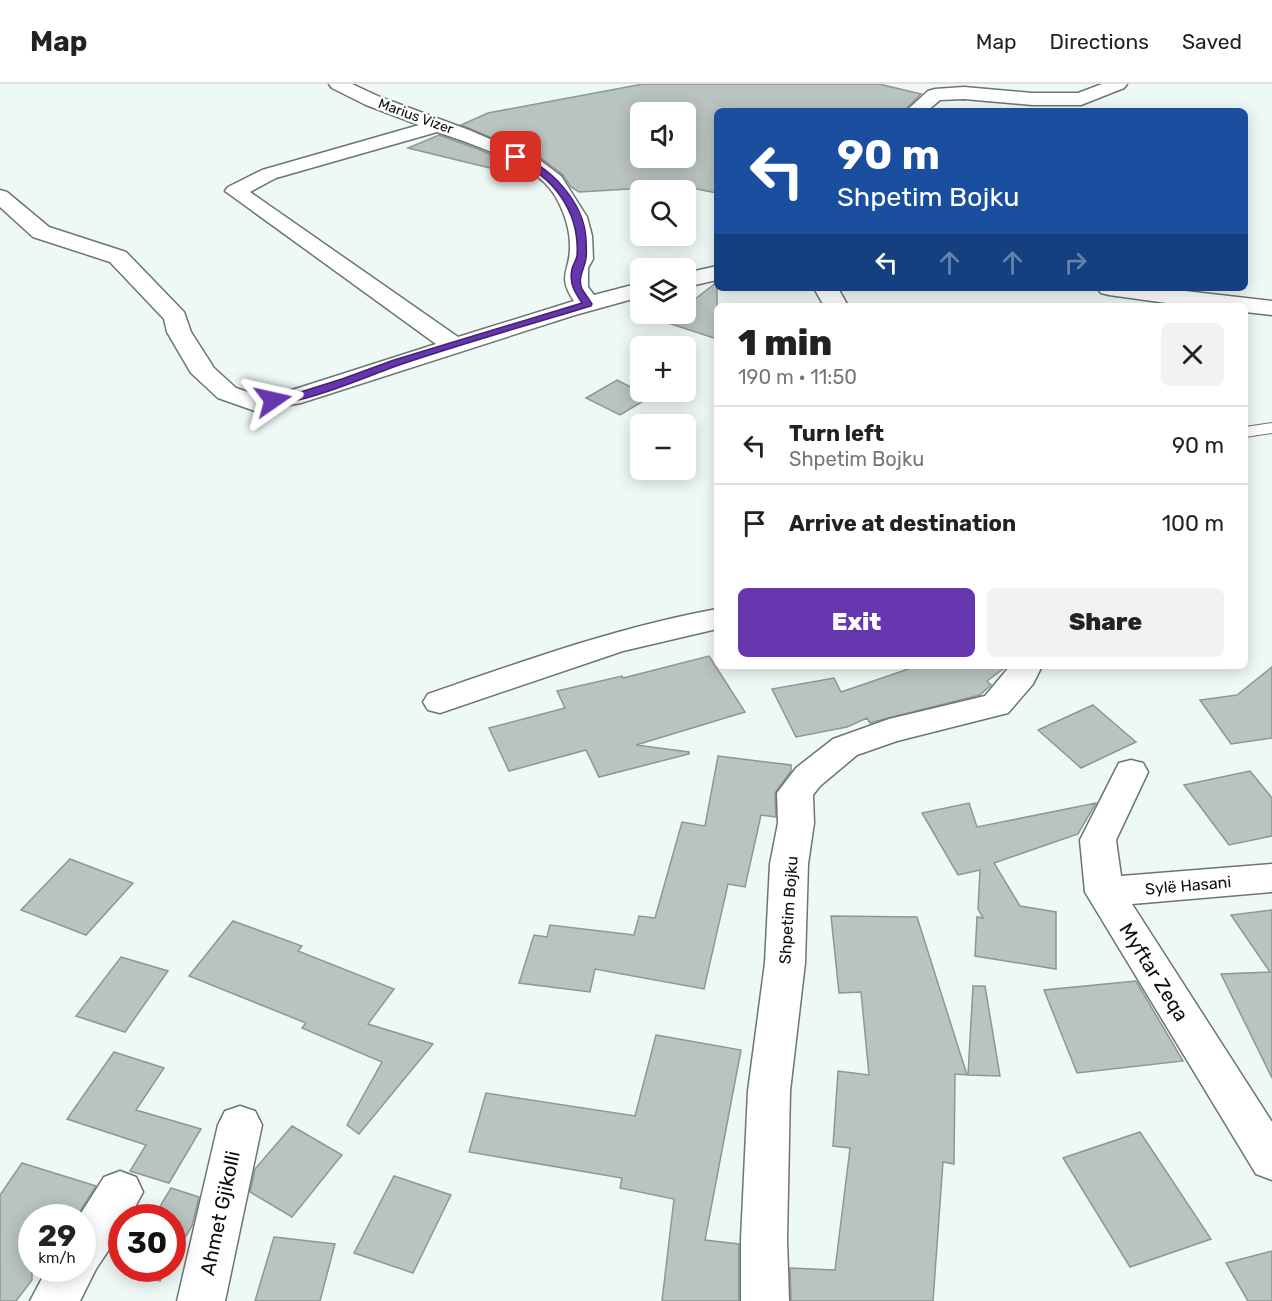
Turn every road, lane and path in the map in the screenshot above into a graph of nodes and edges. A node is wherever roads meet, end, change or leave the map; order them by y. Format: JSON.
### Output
{"nodes":[{"id":1,"x":338,"y":84,"type":"edge"},
{"id":2,"x":1118,"y":84,"type":"edge"},
{"id":3,"x":919,"y":108,"type":"edge"},
{"id":4,"x":439,"y":125,"type":"junction"},
{"id":5,"x":0,"y":196,"type":"edge"},
{"id":6,"x":714,"y":274,"type":"edge"},
{"id":7,"x":696,"y":278,"type":"edge"},
{"id":8,"x":1133,"y":291,"type":"edge"},
{"id":9,"x":630,"y":294,"type":"edge"},
{"id":10,"x":1231,"y":303,"type":"edge"},
{"id":11,"x":588,"y":304,"type":"junction"},
{"id":12,"x":1248,"y":305,"type":"edge"},
{"id":13,"x":1272,"y":308,"type":"edge"},
{"id":14,"x":453,"y":345,"type":"junction"},
{"id":15,"x":1272,"y":428,"type":"edge"},
{"id":16,"x":1248,"y":432,"type":"edge"},
{"id":17,"x":714,"y":619,"type":"edge"},
{"id":18,"x":1024,"y":669,"type":"edge"},
{"id":19,"x":440,"y":702,"type":"dead end"},
{"id":20,"x":1131,"y":772,"type":"dead end"},
{"id":21,"x":1272,"y":878,"type":"edge"},
{"id":22,"x":1104,"y":892,"type":"junction"},
{"id":23,"x":240,"y":1125,"type":"dead end"},
{"id":24,"x":1272,"y":1160,"type":"edge"},
{"id":25,"x":120,"y":1192,"type":"dead end"},
{"id":26,"x":96,"y":1231,"type":"edge"},
{"id":27,"x":65,"y":1282,"type":"edge"},
{"id":28,"x":54,"y":1301,"type":"edge"},
{"id":29,"x":201,"y":1301,"type":"edge"},
{"id":30,"x":765,"y":1301,"type":"edge"}],
"edges":[{"from":1,"to":4,"type":"street","name":"Marius Vizer"},
{"from":2,"to":3,"type":"street"},
{"from":4,"to":11,"type":"street","name":"Marius Vizer"},
{"from":4,"to":14,"type":"street"},
{"from":5,"to":14,"type":"street"},
{"from":6,"to":7,"type":"street"},
{"from":8,"to":10,"type":"street"},
{"from":9,"to":11,"type":"street"},
{"from":11,"to":14,"type":"street"},
{"from":12,"to":13,"type":"street"},
{"from":15,"to":16,"type":"lane"},
{"from":17,"to":19,"type":"street"},
{"from":18,"to":30,"type":"street","name":"Shpetim Bojku"},
{"from":20,"to":22,"type":"street","name":"Myftar Zeqa"},
{"from":21,"to":22,"type":"street","name":"Sylë Hasani"},
{"from":22,"to":24,"type":"street","name":"Myftar Zeqa"},
{"from":23,"to":29,"type":"street","name":"Ahmet Gjikolli"},
{"from":25,"to":26,"type":"street"},
{"from":27,"to":28,"type":"street"}]}
